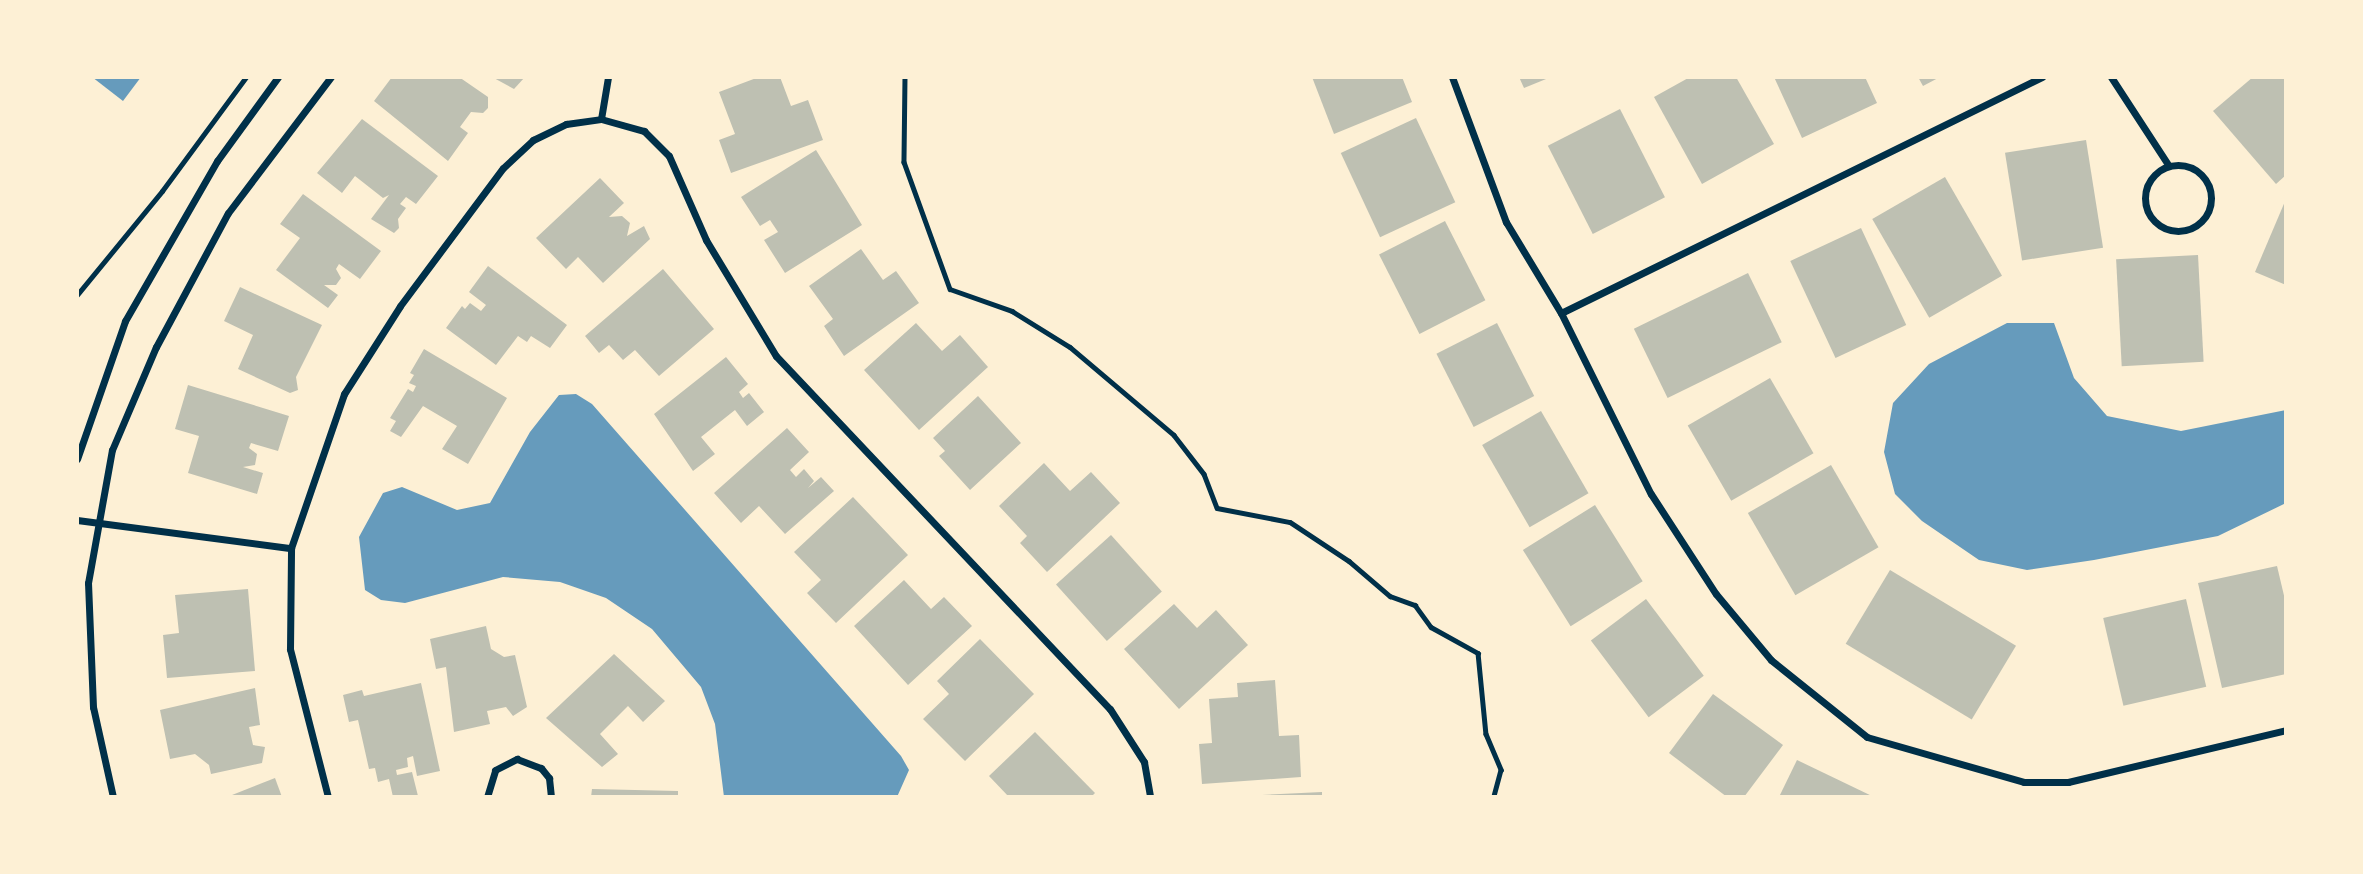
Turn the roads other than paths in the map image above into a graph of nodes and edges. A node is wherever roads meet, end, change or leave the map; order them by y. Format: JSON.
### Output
{"nodes":[{"id":1,"x":278,"y":77,"type":"edge"},
{"id":2,"x":331,"y":77,"type":"edge"},
{"id":3,"x":608,"y":77,"type":"edge"},
{"id":4,"x":1452,"y":77,"type":"edge"},
{"id":5,"x":2042,"y":77,"type":"edge"},
{"id":6,"x":2111,"y":77,"type":"edge"},
{"id":7,"x":601,"y":119,"type":"junction"},
{"id":8,"x":2169,"y":166,"type":"junction"},
{"id":9,"x":1561,"y":313,"type":"junction"},
{"id":10,"x":77,"y":459,"type":"edge"},
{"id":11,"x":77,"y":520,"type":"edge"},
{"id":12,"x":99,"y":525,"type":"junction"},
{"id":13,"x":291,"y":548,"type":"junction"},
{"id":14,"x":2286,"y":730,"type":"edge"},
{"id":15,"x":113,"y":797,"type":"edge"},
{"id":16,"x":328,"y":797,"type":"edge"},
{"id":17,"x":487,"y":797,"type":"edge"},
{"id":18,"x":551,"y":797,"type":"edge"},
{"id":19,"x":1150,"y":797,"type":"edge"}],
"edges":[{"from":1,"to":10,"type":"street"},
{"from":2,"to":12,"type":"street"},
{"from":3,"to":7,"type":"street"},
{"from":4,"to":9,"type":"street"},
{"from":5,"to":9,"type":"street"},
{"from":6,"to":8,"type":"street"},
{"from":7,"to":13,"type":"street"},
{"from":7,"to":19,"type":"street"},
{"from":8,"to":8,"type":"street"},
{"from":9,"to":14,"type":"street"},
{"from":11,"to":12,"type":"street"},
{"from":12,"to":13,"type":"street"},
{"from":12,"to":15,"type":"street"},
{"from":13,"to":16,"type":"street"},
{"from":17,"to":18,"type":"street"}]}
